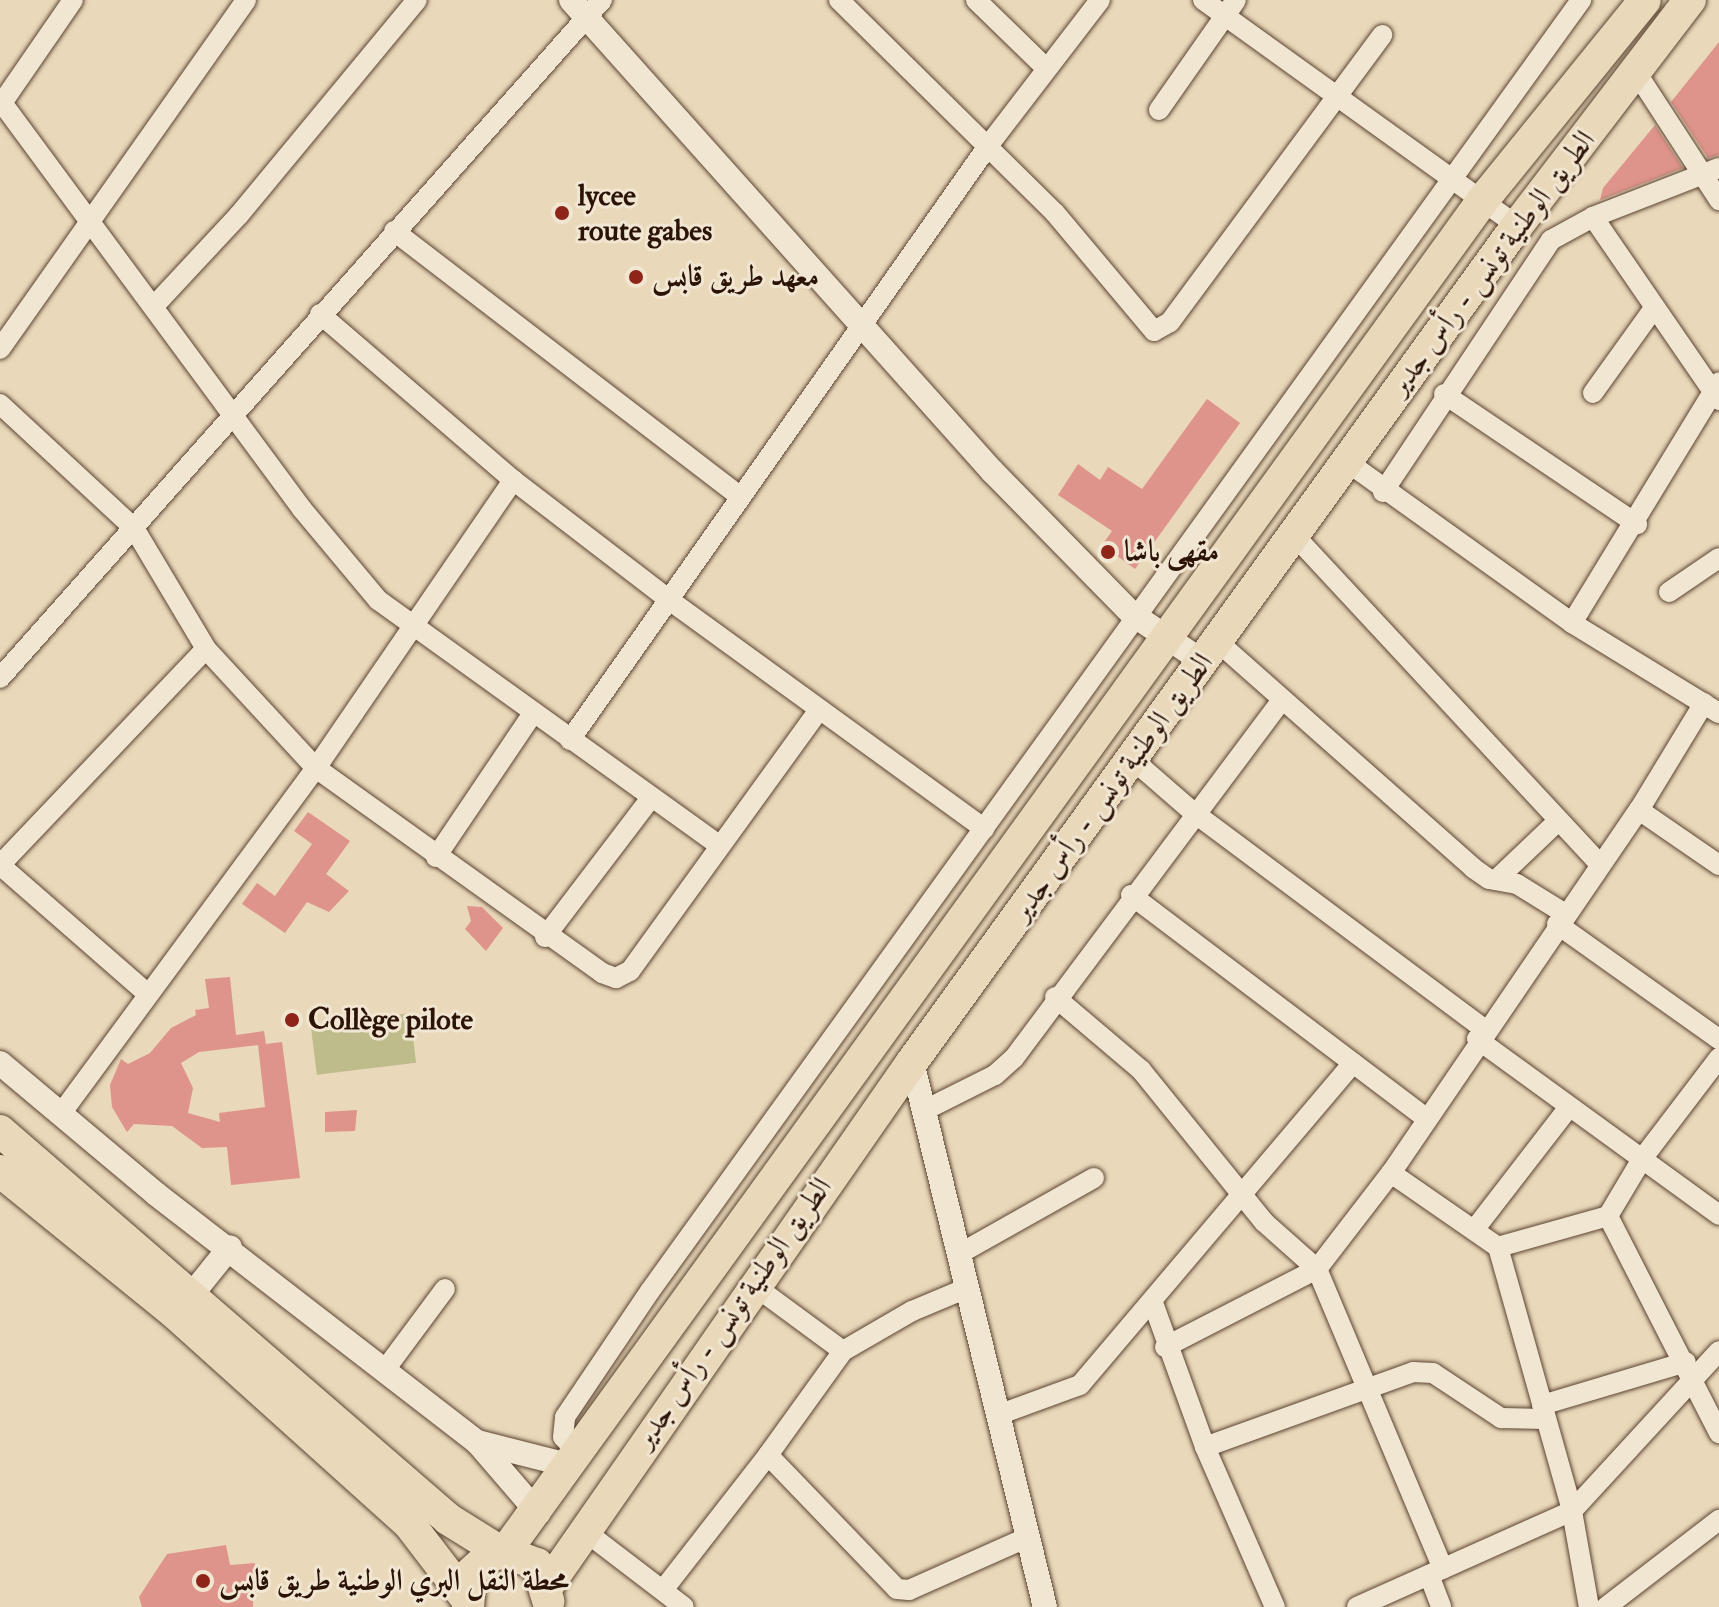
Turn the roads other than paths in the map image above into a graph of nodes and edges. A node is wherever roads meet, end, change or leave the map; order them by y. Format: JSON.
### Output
{"nodes":[{"id":1,"x":73,"y":0,"type":"edge"},
{"id":2,"x":246,"y":0,"type":"edge"},
{"id":3,"x":417,"y":0,"type":"edge"},
{"id":4,"x":839,"y":0,"type":"edge"},
{"id":5,"x":976,"y":0,"type":"edge"},
{"id":6,"x":1100,"y":0,"type":"edge"},
{"id":7,"x":1203,"y":0,"type":"edge"},
{"id":8,"x":1581,"y":0,"type":"edge"},
{"id":9,"x":1645,"y":0,"type":"edge"},
{"id":10,"x":1690,"y":0,"type":"edge"},
{"id":11,"x":588,"y":5,"type":"edge"},
{"id":12,"x":1230,"y":8,"type":"edge"},
{"id":13,"x":1382,"y":35,"type":"dead end"},
{"id":14,"x":1046,"y":68,"type":"junction"},
{"id":15,"x":1636,"y":72,"type":"junction"},
{"id":16,"x":1333,"y":95,"type":"junction"},
{"id":17,"x":1,"y":101,"type":"edge"},
{"id":18,"x":1159,"y":110,"type":"dead end"},
{"id":19,"x":988,"y":146,"type":"junction"},
{"id":20,"x":1713,"y":172,"type":"edge"},
{"id":21,"x":1450,"y":182,"type":"junction"},
{"id":22,"x":1483,"y":200,"type":"junction"},
{"id":23,"x":1719,"y":200,"type":"edge"},
{"id":24,"x":90,"y":217,"type":"junction"},
{"id":25,"x":1593,"y":217,"type":"junction"},
{"id":26,"x":1517,"y":226,"type":"junction"},
{"id":27,"x":394,"y":231,"type":"junction"},
{"id":28,"x":155,"y":305,"type":"junction"},
{"id":29,"x":1654,"y":308,"type":"junction"},
{"id":30,"x":320,"y":314,"type":"junction"},
{"id":31,"x":867,"y":325,"type":"junction"},
{"id":32,"x":0,"y":349,"type":"edge"},
{"id":33,"x":1716,"y":391,"type":"edge"},
{"id":34,"x":1593,"y":393,"type":"dead end"},
{"id":35,"x":1444,"y":394,"type":"junction"},
{"id":36,"x":0,"y":404,"type":"edge"},
{"id":37,"x":234,"y":415,"type":"junction"},
{"id":38,"x":1346,"y":461,"type":"junction"},
{"id":39,"x":513,"y":480,"type":"junction"},
{"id":40,"x":1383,"y":492,"type":"junction"},
{"id":41,"x":741,"y":497,"type":"junction"},
{"id":42,"x":1637,"y":524,"type":"junction"},
{"id":43,"x":134,"y":528,"type":"junction"},
{"id":44,"x":1293,"y":534,"type":"junction"},
{"id":45,"x":1719,"y":558,"type":"edge"},
{"id":46,"x":1669,"y":592,"type":"dead end"},
{"id":47,"x":668,"y":599,"type":"junction"},
{"id":48,"x":1132,"y":614,"type":"junction"},
{"id":49,"x":1572,"y":623,"type":"junction"},
{"id":50,"x":415,"y":629,"type":"junction"},
{"id":51,"x":1169,"y":635,"type":"junction"},
{"id":52,"x":206,"y":649,"type":"junction"},
{"id":53,"x":1210,"y":651,"type":"junction"},
{"id":54,"x":0,"y":678,"type":"edge"},
{"id":55,"x":1281,"y":701,"type":"junction"},
{"id":56,"x":1711,"y":708,"type":"edge"},
{"id":57,"x":819,"y":710,"type":"junction"},
{"id":58,"x":533,"y":713,"type":"junction"},
{"id":59,"x":570,"y":740,"type":"junction"},
{"id":60,"x":1132,"y":759,"type":"junction"},
{"id":61,"x":316,"y":768,"type":"junction"},
{"id":62,"x":651,"y":798,"type":"junction"},
{"id":63,"x":1639,"y":810,"type":"junction"},
{"id":64,"x":1193,"y":812,"type":"junction"},
{"id":65,"x":1558,"y":821,"type":"junction"},
{"id":66,"x":984,"y":829,"type":"junction"},
{"id":67,"x":717,"y":844,"type":"junction"},
{"id":68,"x":436,"y":857,"type":"junction"},
{"id":69,"x":1599,"y":863,"type":"junction"},
{"id":70,"x":0,"y":865,"type":"edge"},
{"id":71,"x":1719,"y":865,"type":"edge"},
{"id":72,"x":1496,"y":880,"type":"junction"},
{"id":73,"x":1131,"y":895,"type":"junction"},
{"id":74,"x":1560,"y":918,"type":"junction"},
{"id":75,"x":545,"y":937,"type":"junction"},
{"id":76,"x":148,"y":994,"type":"junction"},
{"id":77,"x":1055,"y":997,"type":"junction"},
{"id":78,"x":1480,"y":1034,"type":"junction"},
{"id":79,"x":1719,"y":1039,"type":"edge"},
{"id":80,"x":1719,"y":1058,"type":"edge"},
{"id":81,"x":912,"y":1062,"type":"junction"},
{"id":82,"x":0,"y":1063,"type":"edge"},
{"id":83,"x":1353,"y":1063,"type":"junction"},
{"id":84,"x":1569,"y":1107,"type":"junction"},
{"id":85,"x":923,"y":1111,"type":"junction"},
{"id":86,"x":60,"y":1115,"type":"junction"},
{"id":87,"x":1425,"y":1117,"type":"junction"},
{"id":88,"x":0,"y":1131,"type":"edge"},
{"id":89,"x":1642,"y":1159,"type":"junction"},
{"id":90,"x":0,"y":1171,"type":"edge"},
{"id":91,"x":1391,"y":1173,"type":"junction"},
{"id":92,"x":1094,"y":1178,"type":"dead end"},
{"id":93,"x":1245,"y":1192,"type":"junction"},
{"id":94,"x":1719,"y":1215,"type":"edge"},
{"id":95,"x":1608,"y":1216,"type":"junction"},
{"id":96,"x":1474,"y":1230,"type":"junction"},
{"id":97,"x":230,"y":1247,"type":"junction"},
{"id":98,"x":1498,"y":1247,"type":"junction"},
{"id":99,"x":959,"y":1254,"type":"junction"},
{"id":100,"x":1317,"y":1269,"type":"junction"},
{"id":101,"x":752,"y":1284,"type":"junction"},
{"id":102,"x":967,"y":1288,"type":"junction"},
{"id":103,"x":445,"y":1289,"type":"dead end"},
{"id":104,"x":1153,"y":1303,"type":"junction"},
{"id":105,"x":184,"y":1305,"type":"junction"},
{"id":106,"x":1165,"y":1347,"type":"junction"},
{"id":107,"x":843,"y":1351,"type":"junction"},
{"id":108,"x":1719,"y":1351,"type":"edge"},
{"id":109,"x":384,"y":1371,"type":"junction"},
{"id":110,"x":1690,"y":1371,"type":"junction"},
{"id":111,"x":1366,"y":1385,"type":"junction"},
{"id":112,"x":1544,"y":1412,"type":"junction"},
{"id":113,"x":998,"y":1415,"type":"junction"},
{"id":114,"x":1719,"y":1433,"type":"edge"},
{"id":115,"x":477,"y":1442,"type":"junction"},
{"id":116,"x":1205,"y":1447,"type":"junction"},
{"id":117,"x":768,"y":1455,"type":"junction"},
{"id":118,"x":575,"y":1460,"type":"junction"},
{"id":119,"x":1572,"y":1511,"type":"junction"},
{"id":120,"x":538,"y":1513,"type":"junction"},
{"id":121,"x":1719,"y":1520,"type":"edge"},
{"id":122,"x":582,"y":1529,"type":"junction"},
{"id":123,"x":1028,"y":1537,"type":"junction"},
{"id":124,"x":503,"y":1552,"type":"junction"},
{"id":125,"x":1436,"y":1572,"type":"junction"},
{"id":126,"x":663,"y":1590,"type":"junction"},
{"id":127,"x":547,"y":1596,"type":"edge"},
{"id":128,"x":467,"y":1604,"type":"edge"},
{"id":129,"x":684,"y":1607,"type":"edge"},
{"id":130,"x":1045,"y":1607,"type":"edge"},
{"id":131,"x":1275,"y":1607,"type":"edge"},
{"id":132,"x":1357,"y":1607,"type":"edge"},
{"id":133,"x":1441,"y":1607,"type":"edge"},
{"id":134,"x":1589,"y":1607,"type":"edge"},
{"id":135,"x":1606,"y":1607,"type":"edge"}],
"edges":[{"from":1,"to":17,"type":"street"},
{"from":2,"to":24,"type":"street"},
{"from":3,"to":28,"type":"street"},
{"from":4,"to":19,"type":"street"},
{"from":5,"to":14,"type":"street"},
{"from":6,"to":14,"type":"street"},
{"from":7,"to":12,"type":"street"},
{"from":8,"to":21,"type":"street"},
{"from":9,"to":22,"type":"main road","name":"الطريق الوطنية تونس - رأس جدير"},
{"from":10,"to":15,"type":"main road","name":"الطريق الوطنية تونس - رأس جدير"},
{"from":11,"to":27,"type":"street"},
{"from":11,"to":31,"type":"street"},
{"from":12,"to":16,"type":"street"},
{"from":12,"to":18,"type":"street"},
{"from":13,"to":16,"type":"street"},
{"from":14,"to":19,"type":"street"},
{"from":15,"to":20,"type":"street"},
{"from":15,"to":26,"type":"main road","name":"الطريق الوطنية تونس - رأس جدير"},
{"from":16,"to":19,"type":"street"},
{"from":16,"to":21,"type":"street"},
{"from":17,"to":24,"type":"street"},
{"from":19,"to":31,"type":"street"},
{"from":20,"to":23,"type":"street"},
{"from":20,"to":25,"type":"street"},
{"from":21,"to":22,"type":"street"},
{"from":21,"to":48,"type":"street"},
{"from":22,"to":26,"type":"street"},
{"from":22,"to":51,"type":"main road","name":"الطريق الوطنية تونس - رأس جدير"},
{"from":24,"to":28,"type":"street"},
{"from":24,"to":32,"type":"street"},
{"from":25,"to":29,"type":"street"},
{"from":25,"to":35,"type":"street"},
{"from":26,"to":38,"type":"main road","name":"الطريق الوطنية تونس - رأس جدير"},
{"from":27,"to":30,"type":"street"},
{"from":27,"to":41,"type":"street"},
{"from":28,"to":37,"type":"street"},
{"from":29,"to":33,"type":"street"},
{"from":29,"to":34,"type":"street"},
{"from":30,"to":37,"type":"street"},
{"from":30,"to":39,"type":"street"},
{"from":31,"to":41,"type":"street"},
{"from":31,"to":48,"type":"street"},
{"from":33,"to":42,"type":"street"},
{"from":35,"to":40,"type":"street"},
{"from":35,"to":42,"type":"street"},
{"from":36,"to":43,"type":"street"},
{"from":37,"to":43,"type":"street"},
{"from":37,"to":50,"type":"street"},
{"from":38,"to":40,"type":"street"},
{"from":38,"to":44,"type":"main road","name":"الطريق الوطنية تونس - رأس جدير"},
{"from":39,"to":47,"type":"street"},
{"from":39,"to":50,"type":"street"},
{"from":40,"to":49,"type":"street"},
{"from":41,"to":47,"type":"street"},
{"from":42,"to":49,"type":"street"},
{"from":43,"to":52,"type":"street"},
{"from":43,"to":54,"type":"street"},
{"from":44,"to":53,"type":"main road","name":"الطريق الوطنية تونس - رأس جدير"},
{"from":44,"to":65,"type":"street"},
{"from":45,"to":46,"type":"street"},
{"from":47,"to":57,"type":"street"},
{"from":47,"to":59,"type":"street"},
{"from":48,"to":51,"type":"street"},
{"from":48,"to":66,"type":"street"},
{"from":49,"to":56,"type":"street"},
{"from":50,"to":58,"type":"street"},
{"from":50,"to":61,"type":"street"},
{"from":51,"to":53,"type":"street"},
{"from":51,"to":118,"type":"main road","name":"الطريق الوطنية تونس - رأس جدير"},
{"from":52,"to":61,"type":"street"},
{"from":52,"to":70,"type":"street"},
{"from":53,"to":55,"type":"street"},
{"from":53,"to":60,"type":"main road","name":"الطريق الوطنية تونس - رأس جدير"},
{"from":55,"to":64,"type":"street"},
{"from":55,"to":72,"type":"street"},
{"from":56,"to":63,"type":"street"},
{"from":57,"to":66,"type":"street"},
{"from":57,"to":67,"type":"street"},
{"from":58,"to":59,"type":"street"},
{"from":58,"to":68,"type":"street"},
{"from":59,"to":62,"type":"street"},
{"from":60,"to":64,"type":"street"},
{"from":60,"to":81,"type":"main road","name":"الطريق الوطنية تونس - رأس جدير"},
{"from":61,"to":68,"type":"street"},
{"from":61,"to":76,"type":"street"},
{"from":62,"to":67,"type":"street"},
{"from":62,"to":75,"type":"street"},
{"from":63,"to":69,"type":"street"},
{"from":63,"to":71,"type":"street"},
{"from":64,"to":73,"type":"street"},
{"from":64,"to":78,"type":"street"},
{"from":65,"to":69,"type":"street"},
{"from":65,"to":72,"type":"street"},
{"from":66,"to":118,"type":"street"},
{"from":67,"to":75,"type":"street"},
{"from":68,"to":75,"type":"street"},
{"from":69,"to":74,"type":"street"},
{"from":70,"to":76,"type":"street"},
{"from":72,"to":74,"type":"street"},
{"from":73,"to":77,"type":"street"},
{"from":73,"to":83,"type":"street"},
{"from":74,"to":78,"type":"street"},
{"from":74,"to":79,"type":"street"},
{"from":76,"to":86,"type":"street"},
{"from":77,"to":85,"type":"street"},
{"from":77,"to":93,"type":"street"},
{"from":78,"to":84,"type":"street"},
{"from":78,"to":87,"type":"street"},
{"from":80,"to":89,"type":"street"},
{"from":81,"to":85,"type":"street"},
{"from":81,"to":101,"type":"main road","name":"الطريق الوطنية تونس - رأس جدير"},
{"from":82,"to":86,"type":"street"},
{"from":83,"to":87,"type":"street"},
{"from":83,"to":93,"type":"street"},
{"from":84,"to":89,"type":"street"},
{"from":84,"to":96,"type":"street"},
{"from":85,"to":99,"type":"street"},
{"from":86,"to":97,"type":"street"},
{"from":87,"to":91,"type":"street"},
{"from":88,"to":105,"type":"main road"},
{"from":89,"to":94,"type":"street"},
{"from":89,"to":95,"type":"street"},
{"from":90,"to":105,"type":"main road"},
{"from":91,"to":96,"type":"street"},
{"from":91,"to":100,"type":"street"},
{"from":92,"to":99,"type":"street"},
{"from":93,"to":100,"type":"street"},
{"from":93,"to":104,"type":"street"},
{"from":95,"to":98,"type":"street"},
{"from":95,"to":110,"type":"street"},
{"from":96,"to":98,"type":"street"},
{"from":97,"to":105,"type":"street"},
{"from":97,"to":109,"type":"street"},
{"from":98,"to":112,"type":"street"},
{"from":99,"to":102,"type":"street"},
{"from":100,"to":106,"type":"street"},
{"from":100,"to":111,"type":"street"},
{"from":101,"to":107,"type":"street"},
{"from":101,"to":122,"type":"main road","name":"الطريق الوطنية تونس - رأس جدير"},
{"from":102,"to":107,"type":"street"},
{"from":102,"to":113,"type":"street"},
{"from":103,"to":109,"type":"street"},
{"from":104,"to":106,"type":"street"},
{"from":104,"to":113,"type":"street"},
{"from":105,"to":124,"type":"main road"},
{"from":105,"to":128,"type":"main road"},
{"from":106,"to":116,"type":"street"},
{"from":107,"to":117,"type":"street"},
{"from":108,"to":110,"type":"street"},
{"from":109,"to":115,"type":"street"},
{"from":110,"to":112,"type":"street"},
{"from":110,"to":114,"type":"street"},
{"from":110,"to":119,"type":"street"},
{"from":111,"to":112,"type":"street"},
{"from":111,"to":116,"type":"street"},
{"from":111,"to":125,"type":"street"},
{"from":112,"to":119,"type":"street"},
{"from":113,"to":123,"type":"street"},
{"from":115,"to":118,"type":"street"},
{"from":115,"to":120,"type":"street"},
{"from":116,"to":131,"type":"street"},
{"from":117,"to":123,"type":"street"},
{"from":117,"to":126,"type":"street"},
{"from":118,"to":120,"type":"main road","name":"الطريق الوطنية تونس - رأس جدير"},
{"from":119,"to":125,"type":"street"},
{"from":119,"to":134,"type":"street"},
{"from":120,"to":124,"type":"main road","name":"الطريق الوطنية تونس - رأس جدير"},
{"from":121,"to":135,"type":"street"},
{"from":122,"to":126,"type":"street"},
{"from":122,"to":127,"type":"main road","name":"الطريق الوطنية تونس - رأس جدير"},
{"from":123,"to":130,"type":"street"},
{"from":124,"to":127,"type":"main road"},
{"from":124,"to":128,"type":"main road","name":"الطريق الوطنية تونس - رأس جدير"},
{"from":125,"to":132,"type":"street"},
{"from":125,"to":133,"type":"street"},
{"from":126,"to":129,"type":"street"}]}
